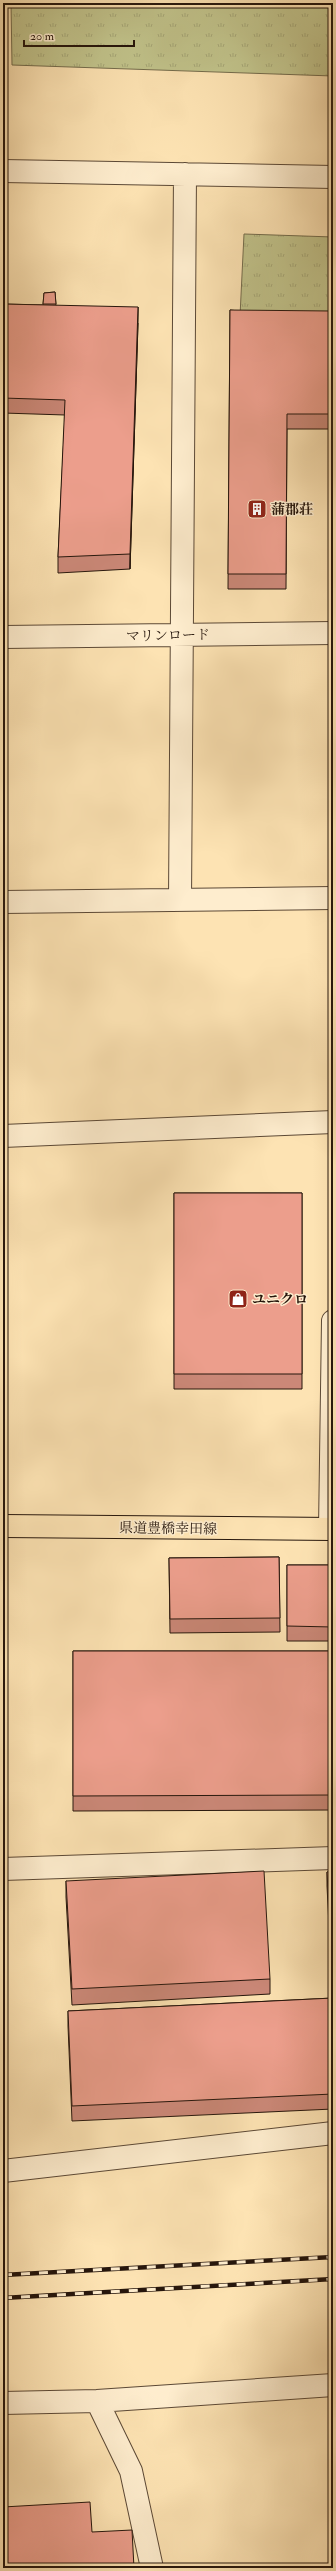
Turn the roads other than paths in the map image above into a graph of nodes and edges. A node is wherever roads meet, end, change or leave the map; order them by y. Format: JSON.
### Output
{"nodes":[{"id":1,"x":3,"y":170,"type":"edge"},
{"id":2,"x":185,"y":174,"type":"junction"},
{"id":3,"x":333,"y":177,"type":"edge"},
{"id":4,"x":333,"y":633,"type":"edge"},
{"id":5,"x":183,"y":635,"type":"junction"},
{"id":6,"x":3,"y":637,"type":"edge"},
{"id":7,"x":333,"y":898,"type":"edge"},
{"id":8,"x":180,"y":900,"type":"junction"},
{"id":9,"x":3,"y":902,"type":"edge"},
{"id":10,"x":333,"y":1122,"type":"edge"},
{"id":11,"x":3,"y":1136,"type":"edge"},
{"id":12,"x":333,"y":1321,"type":"edge"},
{"id":13,"x":3,"y":1526,"type":"edge"},
{"id":14,"x":331,"y":1529,"type":"edge"},
{"id":15,"x":333,"y":1858,"type":"edge"},
{"id":16,"x":3,"y":1869,"type":"edge"},
{"id":17,"x":333,"y":2133,"type":"edge"},
{"id":18,"x":3,"y":2171,"type":"edge"},
{"id":19,"x":333,"y":2385,"type":"edge"},
{"id":20,"x":97,"y":2401,"type":"junction"},
{"id":21,"x":3,"y":2403,"type":"edge"},
{"id":22,"x":152,"y":2568,"type":"edge"}],
"edges":[{"from":1,"to":2,"type":"street"},
{"from":2,"to":3,"type":"street"},
{"from":2,"to":5,"type":"street"},
{"from":4,"to":5,"type":"street","name":"マリンロード"},
{"from":5,"to":6,"type":"street","name":"マリンロード"},
{"from":5,"to":8,"type":"street"},
{"from":7,"to":8,"type":"street"},
{"from":8,"to":9,"type":"street"},
{"from":10,"to":11,"type":"street"},
{"from":12,"to":14,"type":"street"},
{"from":13,"to":14,"type":"main road","name":"県道豊橋幸田線"},
{"from":15,"to":16,"type":"street"},
{"from":17,"to":18,"type":"street"},
{"from":19,"to":20,"type":"street"},
{"from":20,"to":21,"type":"street"},
{"from":20,"to":22,"type":"street"}]}
